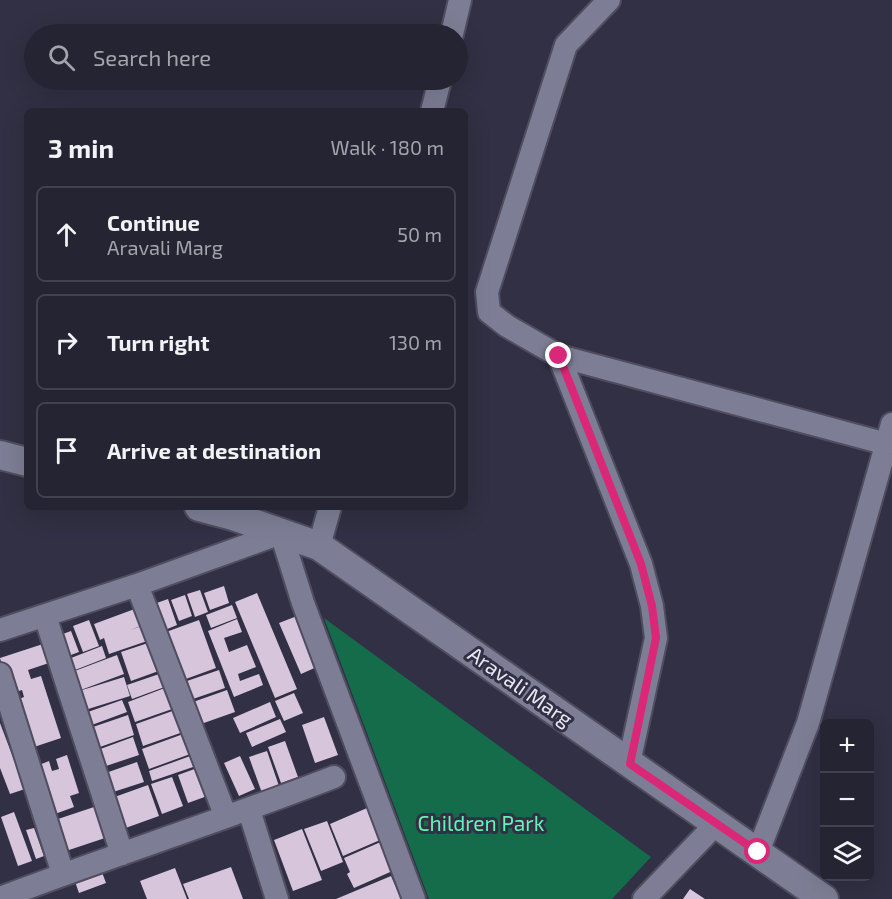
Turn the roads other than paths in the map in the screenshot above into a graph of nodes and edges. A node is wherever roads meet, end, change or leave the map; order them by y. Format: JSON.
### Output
{"nodes":[{"id":1,"x":460,"y":0,"type":"edge"},
{"id":2,"x":609,"y":0,"type":"edge"},
{"id":3,"x":454,"y":24,"type":"edge"},
{"id":4,"x":437,"y":90,"type":"edge"},
{"id":5,"x":433,"y":108,"type":"edge"},
{"id":6,"x":559,"y":356,"type":"junction"},
{"id":7,"x":889,"y":434,"type":"edge"},
{"id":8,"x":0,"y":455,"type":"edge"},
{"id":9,"x":24,"y":461,"type":"edge"},
{"id":10,"x":210,"y":510,"type":"edge"},
{"id":11,"x":329,"y":510,"type":"edge"},
{"id":12,"x":281,"y":533,"type":"junction"},
{"id":13,"x":320,"y":546,"type":"junction"},
{"id":14,"x":137,"y":585,"type":"junction"},
{"id":15,"x":45,"y":616,"type":"junction"},
{"id":16,"x":0,"y":630,"type":"edge"},
{"id":17,"x":0,"y":674,"type":"edge"},
{"id":18,"x":630,"y":764,"type":"junction"},
{"id":19,"x":334,"y":777,"type":"dead end"},
{"id":20,"x":249,"y":810,"type":"junction"},
{"id":21,"x":226,"y":817,"type":"junction"},
{"id":22,"x":716,"y":824,"type":"junction"},
{"id":23,"x":758,"y":852,"type":"junction"},
{"id":24,"x":122,"y":854,"type":"junction"},
{"id":25,"x":63,"y":874,"type":"junction"},
{"id":26,"x":2,"y":898,"type":"edge"},
{"id":27,"x":276,"y":899,"type":"edge"},
{"id":28,"x":414,"y":899,"type":"edge"},
{"id":29,"x":644,"y":899,"type":"edge"},
{"id":30,"x":825,"y":899,"type":"edge"}],
"edges":[{"from":1,"to":3,"type":"street"},
{"from":2,"to":6,"type":"street"},
{"from":4,"to":5,"type":"street"},
{"from":6,"to":7,"type":"street"},
{"from":6,"to":18,"type":"street"},
{"from":7,"to":23,"type":"street"},
{"from":8,"to":9,"type":"street"},
{"from":10,"to":12,"type":"street","name":"Aravali Marg"},
{"from":11,"to":13,"type":"street"},
{"from":12,"to":13,"type":"street","name":"Aravali Marg"},
{"from":12,"to":14,"type":"street"},
{"from":12,"to":28,"type":"street"},
{"from":13,"to":18,"type":"street","name":"Aravali Marg"},
{"from":14,"to":15,"type":"street"},
{"from":14,"to":21,"type":"street"},
{"from":15,"to":16,"type":"street"},
{"from":15,"to":24,"type":"street"},
{"from":17,"to":25,"type":"street"},
{"from":18,"to":22,"type":"street","name":"Aravali Marg"},
{"from":19,"to":20,"type":"street"},
{"from":20,"to":21,"type":"street"},
{"from":20,"to":27,"type":"street"},
{"from":21,"to":24,"type":"street"},
{"from":22,"to":23,"type":"street","name":"Aravali Marg"},
{"from":22,"to":29,"type":"street"},
{"from":23,"to":30,"type":"street","name":"Aravali Marg"},
{"from":24,"to":25,"type":"street"},
{"from":25,"to":26,"type":"street"}]}
